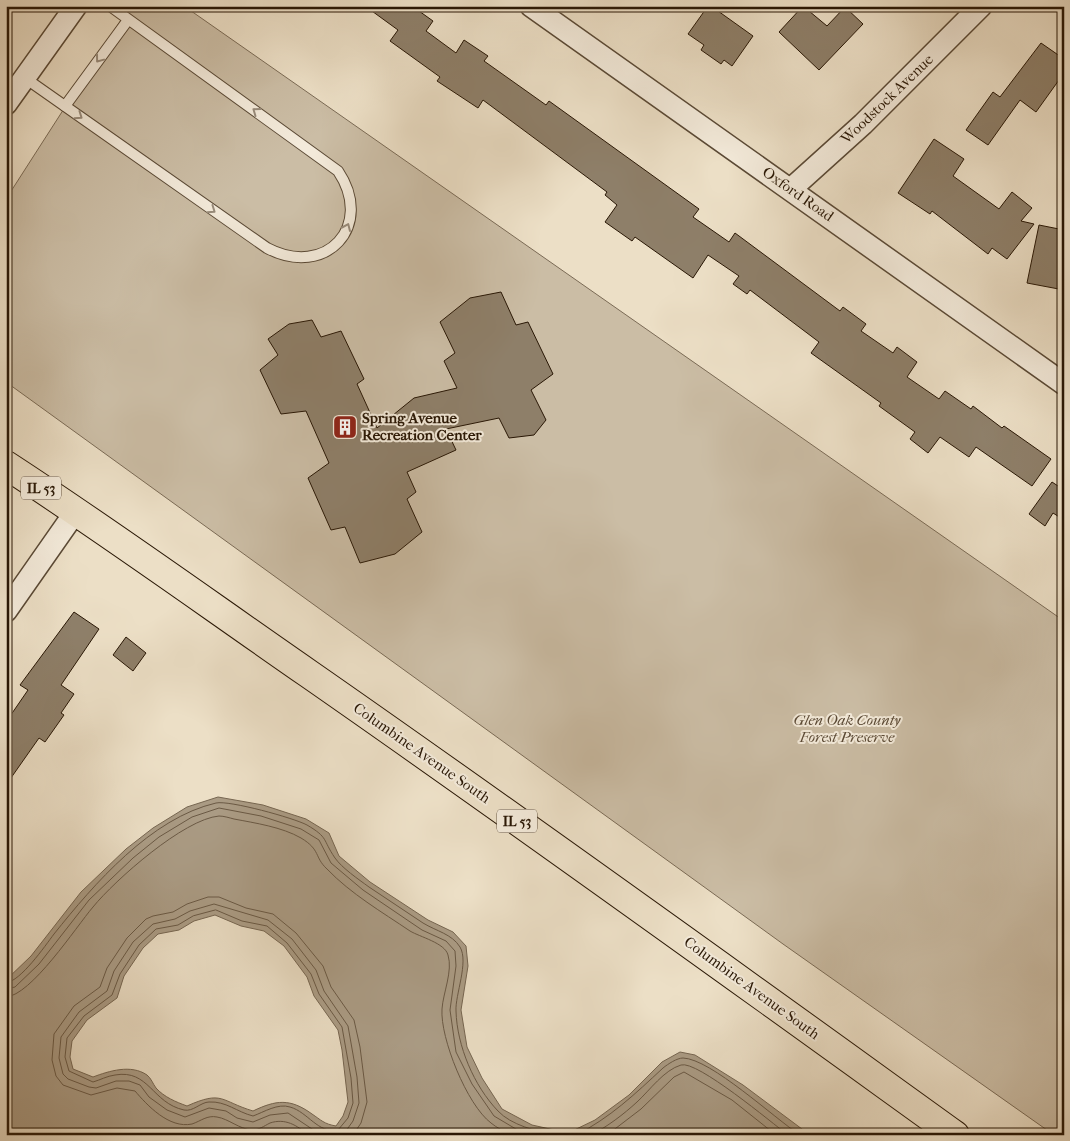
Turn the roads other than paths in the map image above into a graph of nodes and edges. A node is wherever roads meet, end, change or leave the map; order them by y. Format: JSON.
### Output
{"nodes":[{"id":1,"x":76,"y":6,"type":"edge"},
{"id":2,"x":110,"y":6,"type":"edge"},
{"id":3,"x":531,"y":6,"type":"edge"},
{"id":4,"x":981,"y":6,"type":"edge"},
{"id":5,"x":128,"y":20,"type":"junction"},
{"id":6,"x":25,"y":78,"type":"junction"},
{"id":7,"x":6,"y":104,"type":"edge"},
{"id":8,"x":65,"y":106,"type":"junction"},
{"id":9,"x":790,"y":189,"type":"junction"},
{"id":10,"x":1064,"y":384,"type":"edge"},
{"id":11,"x":6,"y":465,"type":"edge"},
{"id":12,"x":76,"y":511,"type":"junction"},
{"id":13,"x":6,"y":611,"type":"edge"},
{"id":14,"x":955,"y":1135,"type":"edge"}],
"edges":[{"from":1,"to":6,"type":"street"},
{"from":2,"to":5,"type":"lane"},
{"from":3,"to":9,"type":"street","name":"Oxford Road"},
{"from":4,"to":9,"type":"street","name":"Woodstock Avenue"},
{"from":5,"to":8,"type":"lane","one_way":true},
{"from":8,"to":5,"type":"lane","one_way":true},
{"from":6,"to":7,"type":"street"},
{"from":6,"to":8,"type":"lane"},
{"from":9,"to":10,"type":"street","name":"Oxford Road"},
{"from":11,"to":12,"type":"main road","name":"Columbine Avenue South","number":"IL 53"},
{"from":12,"to":13,"type":"street"},
{"from":12,"to":14,"type":"main road","name":"Columbine Avenue South","number":"IL 53"}]}
